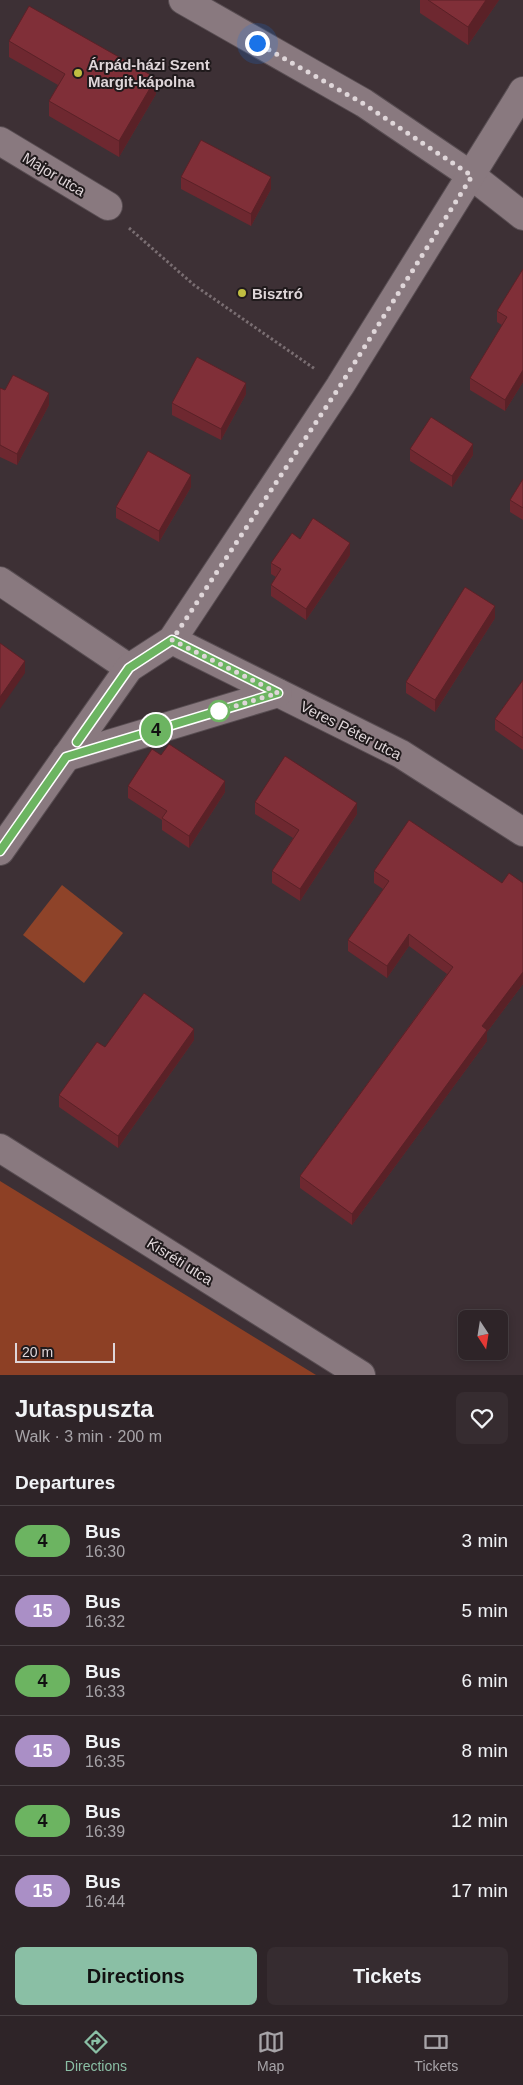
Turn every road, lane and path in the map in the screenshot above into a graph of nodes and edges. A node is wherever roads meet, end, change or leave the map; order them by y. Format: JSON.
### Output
{"nodes":[{"id":1,"x":183,"y":0,"type":"edge"},
{"id":2,"x":523,"y":91,"type":"edge"},
{"id":3,"x":0,"y":141,"type":"edge"},
{"id":4,"x":472,"y":176,"type":"junction"},
{"id":5,"x":108,"y":206,"type":"joint"},
{"id":6,"x":523,"y":216,"type":"edge"},
{"id":7,"x":340,"y":386,"type":"junction"},
{"id":8,"x":0,"y":581,"type":"edge"},
{"id":9,"x":172,"y":640,"type":"junction"},
{"id":10,"x":129,"y":668,"type":"junction"},
{"id":11,"x":278,"y":693,"type":"junction"},
{"id":12,"x":66,"y":757,"type":"junction"},
{"id":13,"x":523,"y":832,"type":"edge"},
{"id":14,"x":0,"y":851,"type":"edge"},
{"id":15,"x":0,"y":1148,"type":"edge"},
{"id":16,"x":361,"y":1375,"type":"edge"}],
"edges":[{"from":1,"to":4,"type":"street"},
{"from":2,"to":4,"type":"street"},
{"from":3,"to":5,"type":"street","name":"Major utca"},
{"from":4,"to":6,"type":"street"},
{"from":4,"to":7,"type":"street"},
{"from":5,"to":7,"type":"path"},
{"from":7,"to":9,"type":"street"},
{"from":8,"to":10,"type":"street"},
{"from":9,"to":10,"type":"street"},
{"from":9,"to":11,"type":"street","name":"Veres Péter utca"},
{"from":10,"to":12,"type":"street"},
{"from":11,"to":12,"type":"street"},
{"from":11,"to":13,"type":"street","name":"Veres Péter utca"},
{"from":12,"to":14,"type":"street"},
{"from":15,"to":16,"type":"street","name":"Kisréti utca"}]}
